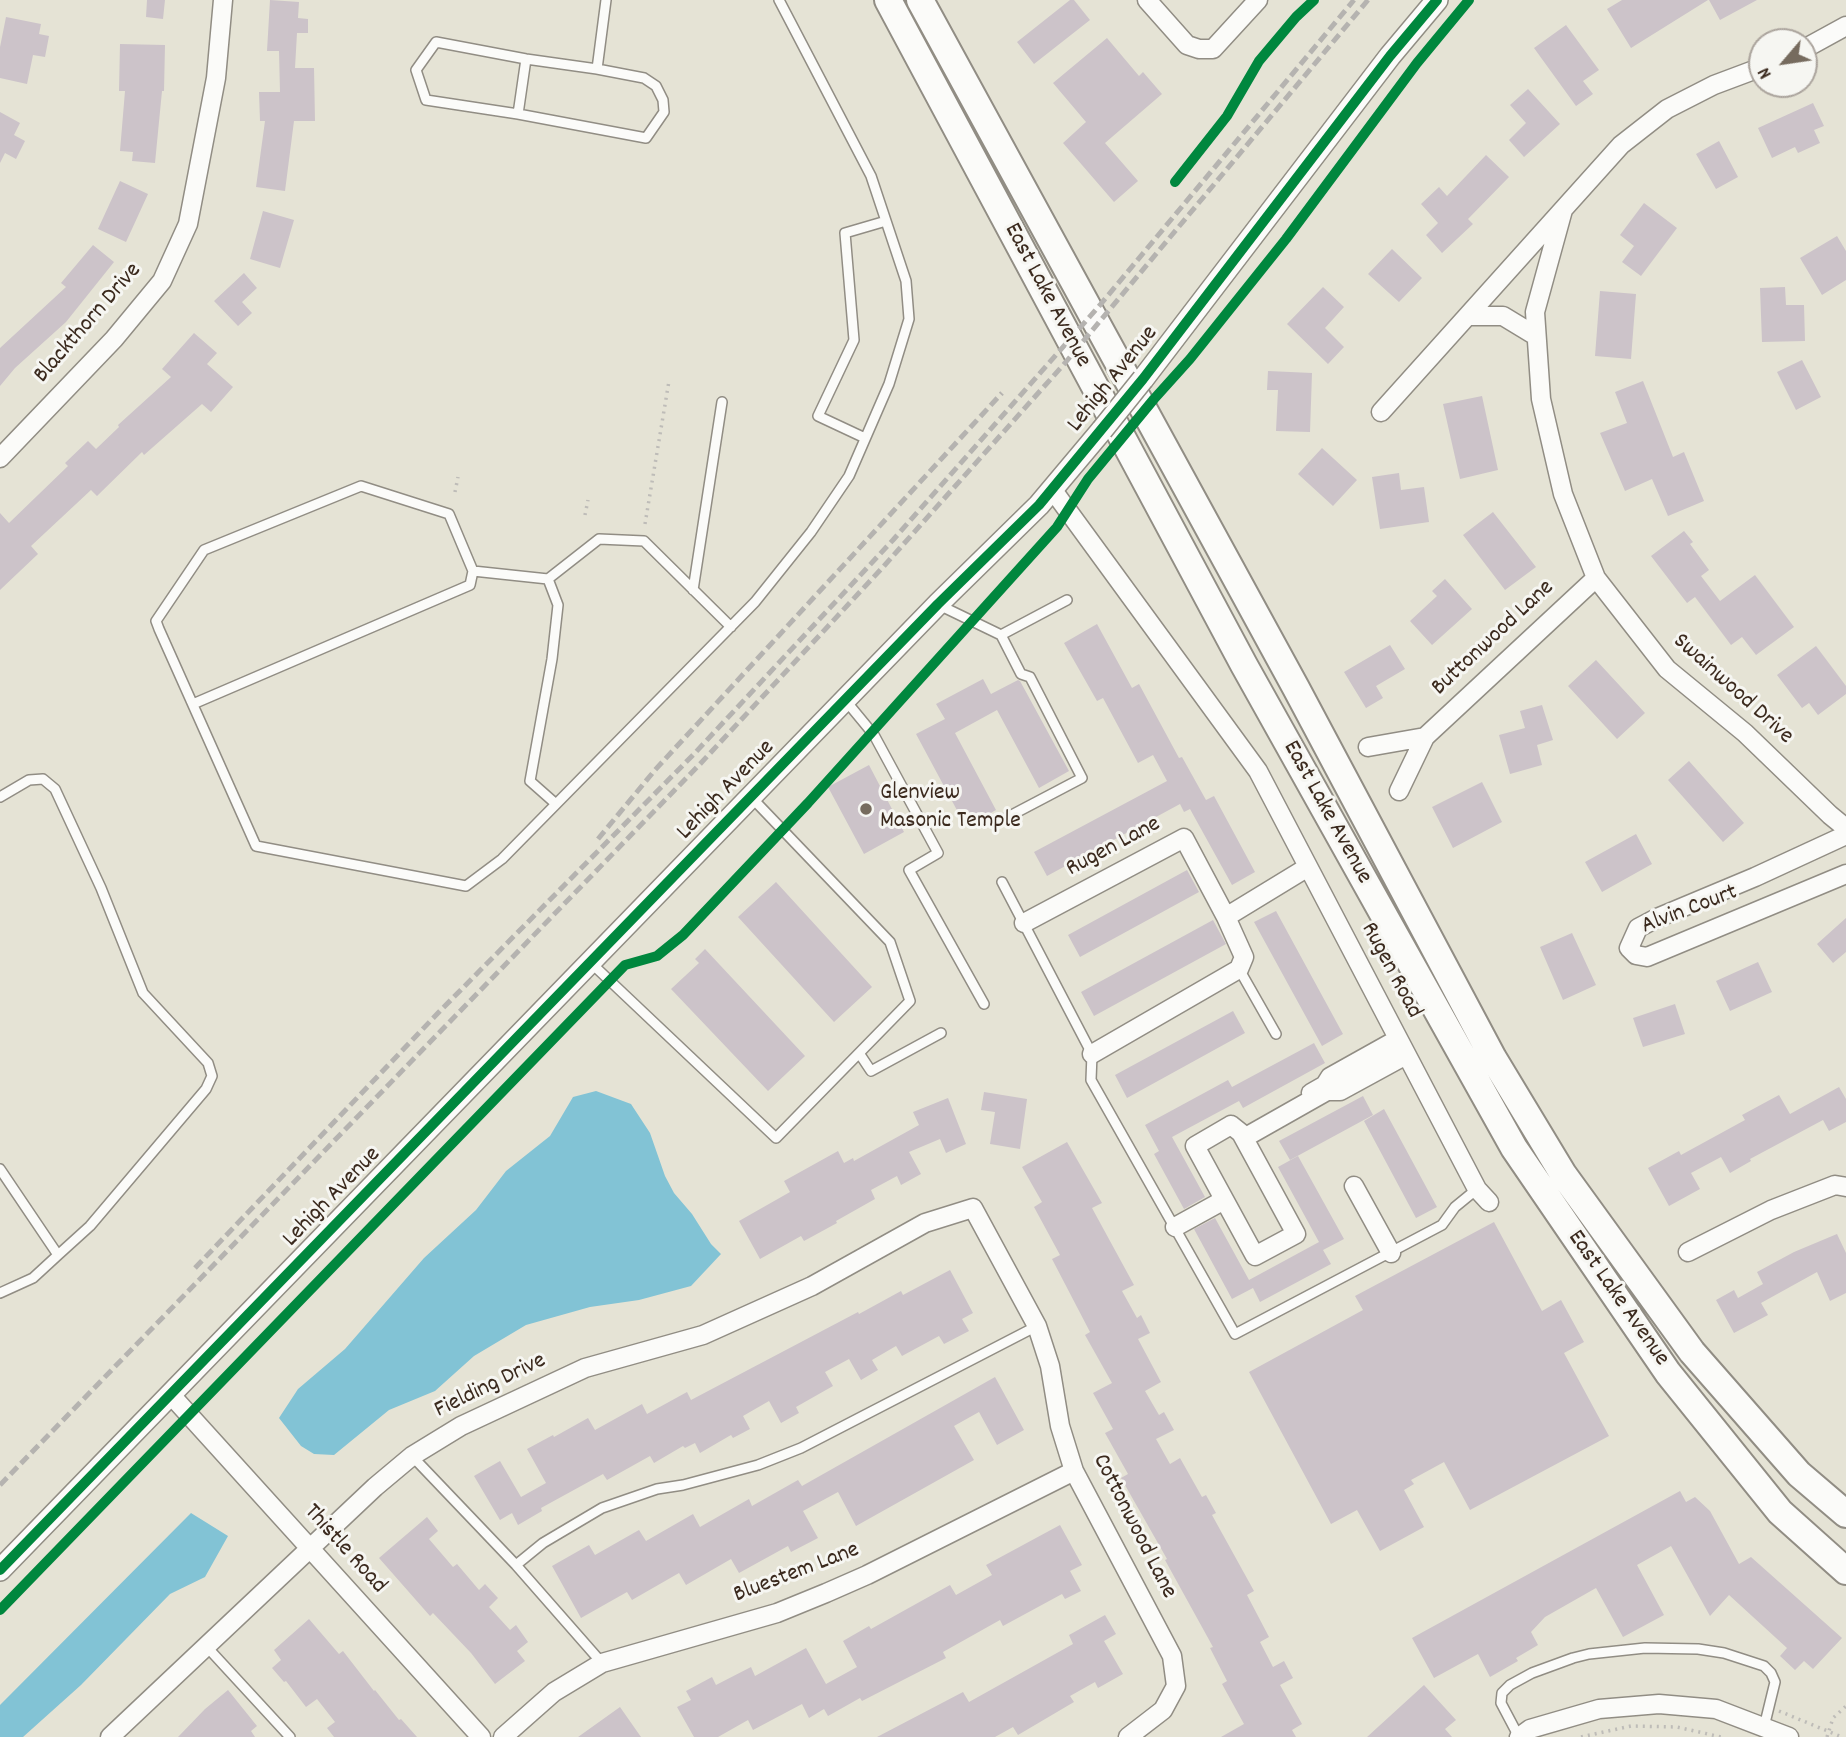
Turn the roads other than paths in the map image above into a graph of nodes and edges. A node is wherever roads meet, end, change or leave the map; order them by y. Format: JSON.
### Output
{"nodes":[{"id":1,"x":223,"y":0,"type":"edge"},
{"id":2,"x":606,"y":0,"type":"edge"},
{"id":3,"x":779,"y":0,"type":"edge"},
{"id":4,"x":888,"y":0,"type":"edge"},
{"id":5,"x":920,"y":0,"type":"edge"},
{"id":6,"x":1147,"y":0,"type":"edge"},
{"id":7,"x":1437,"y":0,"type":"edge"},
{"id":8,"x":1255,"y":1,"type":"edge"},
{"id":9,"x":1846,"y":26,"type":"edge"},
{"id":10,"x":1818,"y":41,"type":"edge"},
{"id":11,"x":526,"y":59,"type":"junction"},
{"id":12,"x":597,"y":69,"type":"junction"},
{"id":13,"x":1748,"y":72,"type":"edge"},
{"id":14,"x":518,"y":114,"type":"junction"},
{"id":15,"x":1563,"y":210,"type":"junction"},
{"id":16,"x":886,"y":221,"type":"junction"},
{"id":17,"x":1468,"y":316,"type":"junction"},
{"id":18,"x":1536,"y":336,"type":"junction"},
{"id":19,"x":722,"y":402,"type":"dead end"},
{"id":20,"x":1381,"y":412,"type":"dead end"},
{"id":21,"x":865,"y":438,"type":"junction"},
{"id":22,"x":0,"y":458,"type":"edge"},
{"id":23,"x":1052,"y":489,"type":"junction"},
{"id":24,"x":473,"y":570,"type":"junction"},
{"id":25,"x":1596,"y":578,"type":"junction"},
{"id":26,"x":548,"y":579,"type":"junction"},
{"id":27,"x":694,"y":590,"type":"junction"},
{"id":28,"x":1067,"y":600,"type":"dead end"},
{"id":29,"x":938,"y":604,"type":"junction"},
{"id":30,"x":730,"y":627,"type":"junction"},
{"id":31,"x":1001,"y":635,"type":"junction"},
{"id":32,"x":845,"y":700,"type":"junction"},
{"id":33,"x":193,"y":704,"type":"junction"},
{"id":34,"x":1425,"y":737,"type":"junction"},
{"id":35,"x":1368,"y":747,"type":"dead end"},
{"id":36,"x":1399,"y":791,"type":"dead end"},
{"id":37,"x":0,"y":797,"type":"edge"},
{"id":38,"x":751,"y":797,"type":"junction"},
{"id":39,"x":556,"y":804,"type":"junction"},
{"id":40,"x":1004,"y":819,"type":"dead end"},
{"id":41,"x":1846,"y":828,"type":"edge"},
{"id":42,"x":1846,"y":835,"type":"edge"},
{"id":43,"x":1308,"y":867,"type":"junction"},
{"id":44,"x":1846,"y":874,"type":"edge"},
{"id":45,"x":1002,"y":882,"type":"dead end"},
{"id":46,"x":1226,"y":917,"type":"junction"},
{"id":47,"x":1024,"y":923,"type":"junction"},
{"id":48,"x":590,"y":962,"type":"junction"},
{"id":49,"x":1239,"y":969,"type":"junction"},
{"id":50,"x":984,"y":1004,"type":"dead end"},
{"id":51,"x":941,"y":1033,"type":"dead end"},
{"id":52,"x":1276,"y":1034,"type":"dead end"},
{"id":53,"x":1402,"y":1047,"type":"junction"},
{"id":54,"x":859,"y":1052,"type":"junction"},
{"id":55,"x":1092,"y":1054,"type":"junction"},
{"id":56,"x":1243,"y":1135,"type":"junction"},
{"id":57,"x":0,"y":1169,"type":"edge"},
{"id":58,"x":1354,"y":1186,"type":"dead end"},
{"id":59,"x":1846,"y":1186,"type":"edge"},
{"id":60,"x":1483,"y":1196,"type":"joint"},
{"id":61,"x":1224,"y":1200,"type":"junction"},
{"id":62,"x":973,"y":1209,"type":"joint"},
{"id":63,"x":1175,"y":1227,"type":"junction"},
{"id":64,"x":1391,"y":1252,"type":"junction"},
{"id":65,"x":1688,"y":1252,"type":"dead end"},
{"id":66,"x":58,"y":1255,"type":"junction"},
{"id":67,"x":0,"y":1293,"type":"edge"},
{"id":68,"x":1037,"y":1326,"type":"junction"},
{"id":69,"x":171,"y":1395,"type":"junction"},
{"id":70,"x":412,"y":1456,"type":"junction"},
{"id":71,"x":1074,"y":1471,"type":"junction"},
{"id":72,"x":1846,"y":1514,"type":"edge"},
{"id":73,"x":309,"y":1549,"type":"junction"},
{"id":74,"x":516,"y":1565,"type":"junction"},
{"id":75,"x":0,"y":1570,"type":"edge"},
{"id":76,"x":1846,"y":1571,"type":"edge"},
{"id":77,"x":207,"y":1647,"type":"junction"},
{"id":78,"x":602,"y":1663,"type":"junction"},
{"id":79,"x":1764,"y":1727,"type":"junction"},
{"id":80,"x":110,"y":1737,"type":"edge"},
{"id":81,"x":290,"y":1737,"type":"edge"},
{"id":82,"x":481,"y":1737,"type":"edge"},
{"id":83,"x":503,"y":1737,"type":"edge"},
{"id":84,"x":1128,"y":1737,"type":"edge"},
{"id":85,"x":1519,"y":1737,"type":"edge"},
{"id":86,"x":1789,"y":1737,"type":"edge"}],
"edges":[{"from":1,"to":22,"type":"street","name":"Blackthorn Drive"},
{"from":2,"to":12,"type":"lane"},
{"from":3,"to":16,"type":"lane"},
{"from":4,"to":76,"type":"main road","name":"East Lake Avenue"},
{"from":5,"to":72,"type":"main road","name":"East Lake Avenue"},
{"from":6,"to":8,"type":"street"},
{"from":7,"to":23,"type":"street","name":"Lehigh Avenue","bridge":true},
{"from":9,"to":10,"type":"street"},
{"from":11,"to":12,"type":"lane"},
{"from":11,"to":14,"type":"lane"},
{"from":11,"to":14,"type":"lane"},
{"from":12,"to":14,"type":"lane"},
{"from":13,"to":15,"type":"street","name":"Swainwood Drive"},
{"from":15,"to":17,"type":"street","name":"Swainwood Drive"},
{"from":15,"to":18,"type":"street","name":"Swainwood Drive"},
{"from":16,"to":21,"type":"lane"},
{"from":16,"to":21,"type":"lane"},
{"from":17,"to":18,"type":"street"},
{"from":17,"to":20,"type":"street","name":"Swainwood Drive"},
{"from":18,"to":25,"type":"street","name":"Swainwood Drive"},
{"from":19,"to":27,"type":"lane"},
{"from":21,"to":30,"type":"lane"},
{"from":23,"to":29,"type":"street","name":"Lehigh Avenue"},
{"from":23,"to":43,"type":"street","name":"Rugen Road"},
{"from":24,"to":26,"type":"lane"},
{"from":24,"to":33,"type":"lane"},
{"from":24,"to":33,"type":"lane"},
{"from":25,"to":34,"type":"street","name":"Buttonwood Lane"},
{"from":25,"to":41,"type":"street","name":"Swainwood Drive"},
{"from":26,"to":27,"type":"lane"},
{"from":26,"to":39,"type":"lane"},
{"from":27,"to":30,"type":"lane"},
{"from":28,"to":31,"type":"lane"},
{"from":29,"to":31,"type":"lane"},
{"from":29,"to":32,"type":"street","name":"Lehigh Avenue"},
{"from":30,"to":39,"type":"lane"},
{"from":31,"to":40,"type":"lane"},
{"from":32,"to":38,"type":"street","name":"Lehigh Avenue"},
{"from":32,"to":50,"type":"lane"},
{"from":33,"to":39,"type":"lane"},
{"from":34,"to":35,"type":"street"},
{"from":34,"to":36,"type":"street","name":"Buttonwood Lane"},
{"from":37,"to":66,"type":"lane"},
{"from":38,"to":48,"type":"street","name":"Lehigh Avenue"},
{"from":38,"to":54,"type":"lane"},
{"from":42,"to":44,"type":"street","name":"Alvin Court"},
{"from":43,"to":46,"type":"street"},
{"from":43,"to":53,"type":"street","name":"Rugen Road"},
{"from":45,"to":47,"type":"lane"},
{"from":46,"to":47,"type":"street","name":"Rugen Lane"},
{"from":46,"to":49,"type":"street","name":"Rugen Lane"},
{"from":47,"to":55,"type":"lane"},
{"from":48,"to":54,"type":"lane"},
{"from":48,"to":69,"type":"street","name":"Lehigh Avenue"},
{"from":49,"to":52,"type":"lane"},
{"from":49,"to":55,"type":"street"},
{"from":51,"to":54,"type":"lane"},
{"from":53,"to":56,"type":"street"},
{"from":53,"to":60,"type":"street","name":"Rugen Road"},
{"from":55,"to":63,"type":"lane"},
{"from":56,"to":61,"type":"street"},
{"from":56,"to":61,"type":"street"},
{"from":57,"to":66,"type":"lane"},
{"from":58,"to":64,"type":"street"},
{"from":59,"to":65,"type":"street"},
{"from":60,"to":64,"type":"lane"},
{"from":61,"to":63,"type":"street"},
{"from":62,"to":68,"type":"street","name":"Cottonwood Lane"},
{"from":62,"to":70,"type":"street","name":"Fielding Drive"},
{"from":63,"to":64,"type":"lane"},
{"from":66,"to":67,"type":"lane"},
{"from":68,"to":71,"type":"street","name":"Cottonwood Lane"},
{"from":68,"to":74,"type":"lane"},
{"from":69,"to":73,"type":"street","name":"Thistle Road"},
{"from":69,"to":75,"type":"street","name":"Lehigh Avenue"},
{"from":70,"to":73,"type":"street","name":"Fielding Drive"},
{"from":70,"to":74,"type":"lane"},
{"from":71,"to":78,"type":"street","name":"Bluestem Lane"},
{"from":71,"to":84,"type":"street","name":"Cottonwood Lane"},
{"from":73,"to":77,"type":"street","name":"Fielding Drive"},
{"from":73,"to":82,"type":"street","name":"Thistle Road"},
{"from":74,"to":78,"type":"lane"},
{"from":77,"to":80,"type":"street","name":"Fielding Drive"},
{"from":77,"to":81,"type":"lane"},
{"from":78,"to":83,"type":"street","name":"Bluestem Lane"},
{"from":79,"to":85,"type":"street"},
{"from":79,"to":85,"type":"lane"},
{"from":79,"to":86,"type":"street"}]}
